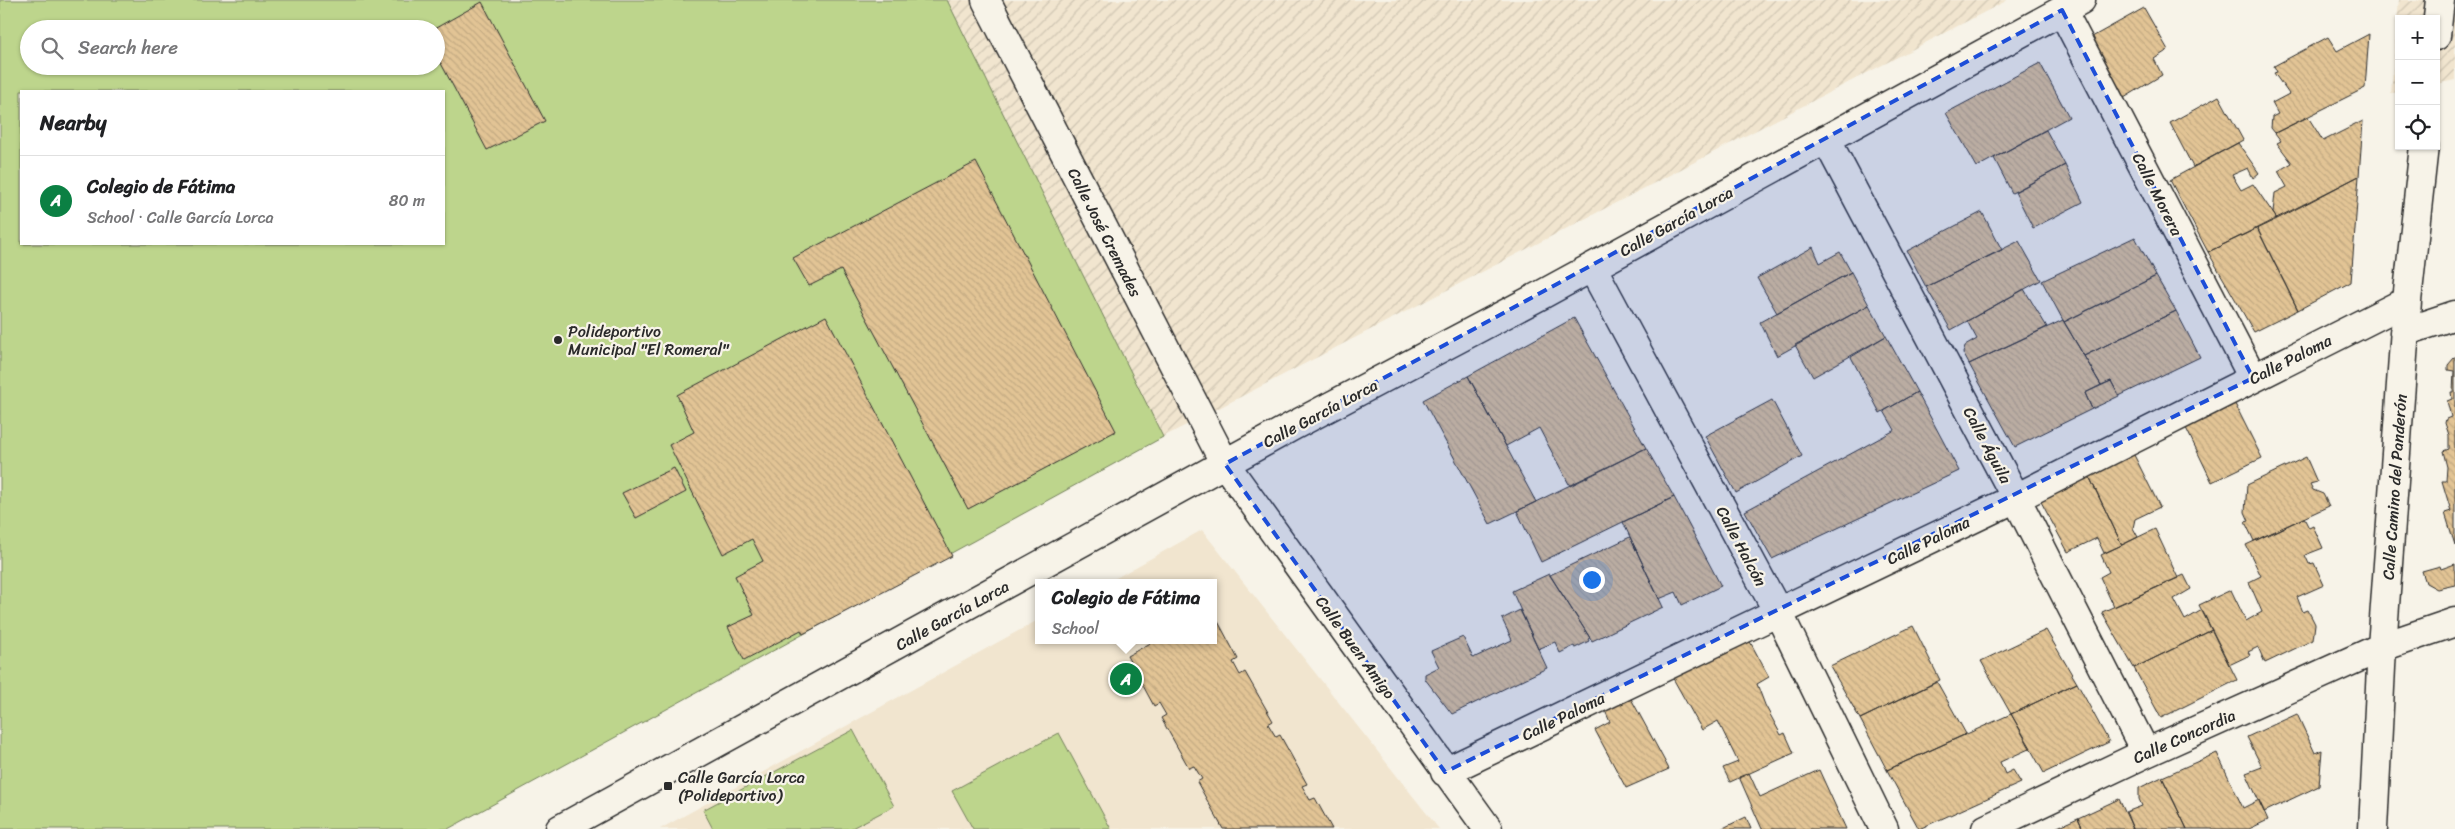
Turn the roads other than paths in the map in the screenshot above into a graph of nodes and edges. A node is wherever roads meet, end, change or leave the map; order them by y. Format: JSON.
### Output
{"nodes":[{"id":1,"x":986,"y":0,"type":"edge"},
{"id":2,"x":2440,"y":0,"type":"edge"},
{"id":3,"x":2072,"y":5,"type":"edge"},
{"id":4,"x":2438,"y":15,"type":"edge"},
{"id":5,"x":1826,"y":139,"type":"junction"},
{"id":6,"x":2424,"y":150,"type":"edge"},
{"id":7,"x":1592,"y":266,"type":"junction"},
{"id":8,"x":2407,"y":301,"type":"junction"},
{"id":9,"x":2455,"y":315,"type":"edge"},
{"id":10,"x":2404,"y":332,"type":"junction"},
{"id":11,"x":2253,"y":378,"type":"junction"},
{"id":12,"x":1225,"y":464,"type":"junction"},
{"id":13,"x":2016,"y":498,"type":"junction"},
{"id":14,"x":1778,"y":612,"type":"junction"},
{"id":15,"x":2455,"y":622,"type":"edge"},
{"id":16,"x":2382,"y":647,"type":"junction"},
{"id":17,"x":2146,"y":753,"type":"junction"},
{"id":18,"x":1445,"y":772,"type":"junction"},
{"id":19,"x":561,"y":829,"type":"edge"},
{"id":20,"x":1488,"y":829,"type":"edge"},
{"id":21,"x":1884,"y":829,"type":"edge"},
{"id":22,"x":1986,"y":829,"type":"edge"},
{"id":23,"x":2373,"y":829,"type":"edge"}],
"edges":[{"from":1,"to":12,"type":"street","name":"Calle José Cremades"},
{"from":2,"to":4,"type":"street"},
{"from":3,"to":5,"type":"street","name":"Calle García Lorca"},
{"from":3,"to":11,"type":"street","name":"Calle Morera"},
{"from":5,"to":7,"type":"street","name":"Calle García Lorca"},
{"from":5,"to":13,"type":"street","name":"Calle Águila"},
{"from":6,"to":8,"type":"street","name":"Calle Camino del Panderón"},
{"from":7,"to":12,"type":"street","name":"Calle García Lorca"},
{"from":7,"to":14,"type":"street","name":"Calle Halcón"},
{"from":8,"to":10,"type":"street","name":"Calle Camino del Panderón"},
{"from":8,"to":11,"type":"street","name":"Calle Paloma"},
{"from":9,"to":10,"type":"street"},
{"from":10,"to":16,"type":"street","name":"Calle Camino del Panderón"},
{"from":11,"to":13,"type":"street","name":"Calle Paloma"},
{"from":12,"to":18,"type":"street","name":"Calle Buen Amigo"},
{"from":12,"to":19,"type":"street","name":"Calle García Lorca"},
{"from":13,"to":14,"type":"street","name":"Calle Paloma"},
{"from":13,"to":17,"type":"street","name":"Calle Águila"},
{"from":14,"to":18,"type":"street","name":"Calle Paloma"},
{"from":14,"to":21,"type":"street","name":"Calle Halcón"},
{"from":15,"to":16,"type":"street","name":"Calle Concordia"},
{"from":16,"to":17,"type":"street","name":"Calle Concordia"},
{"from":16,"to":23,"type":"street","name":"Calle Camino del Panderón"},
{"from":17,"to":22,"type":"street","name":"Calle Concordia"},
{"from":18,"to":20,"type":"street","name":"Calle Buen Amigo"}]}
